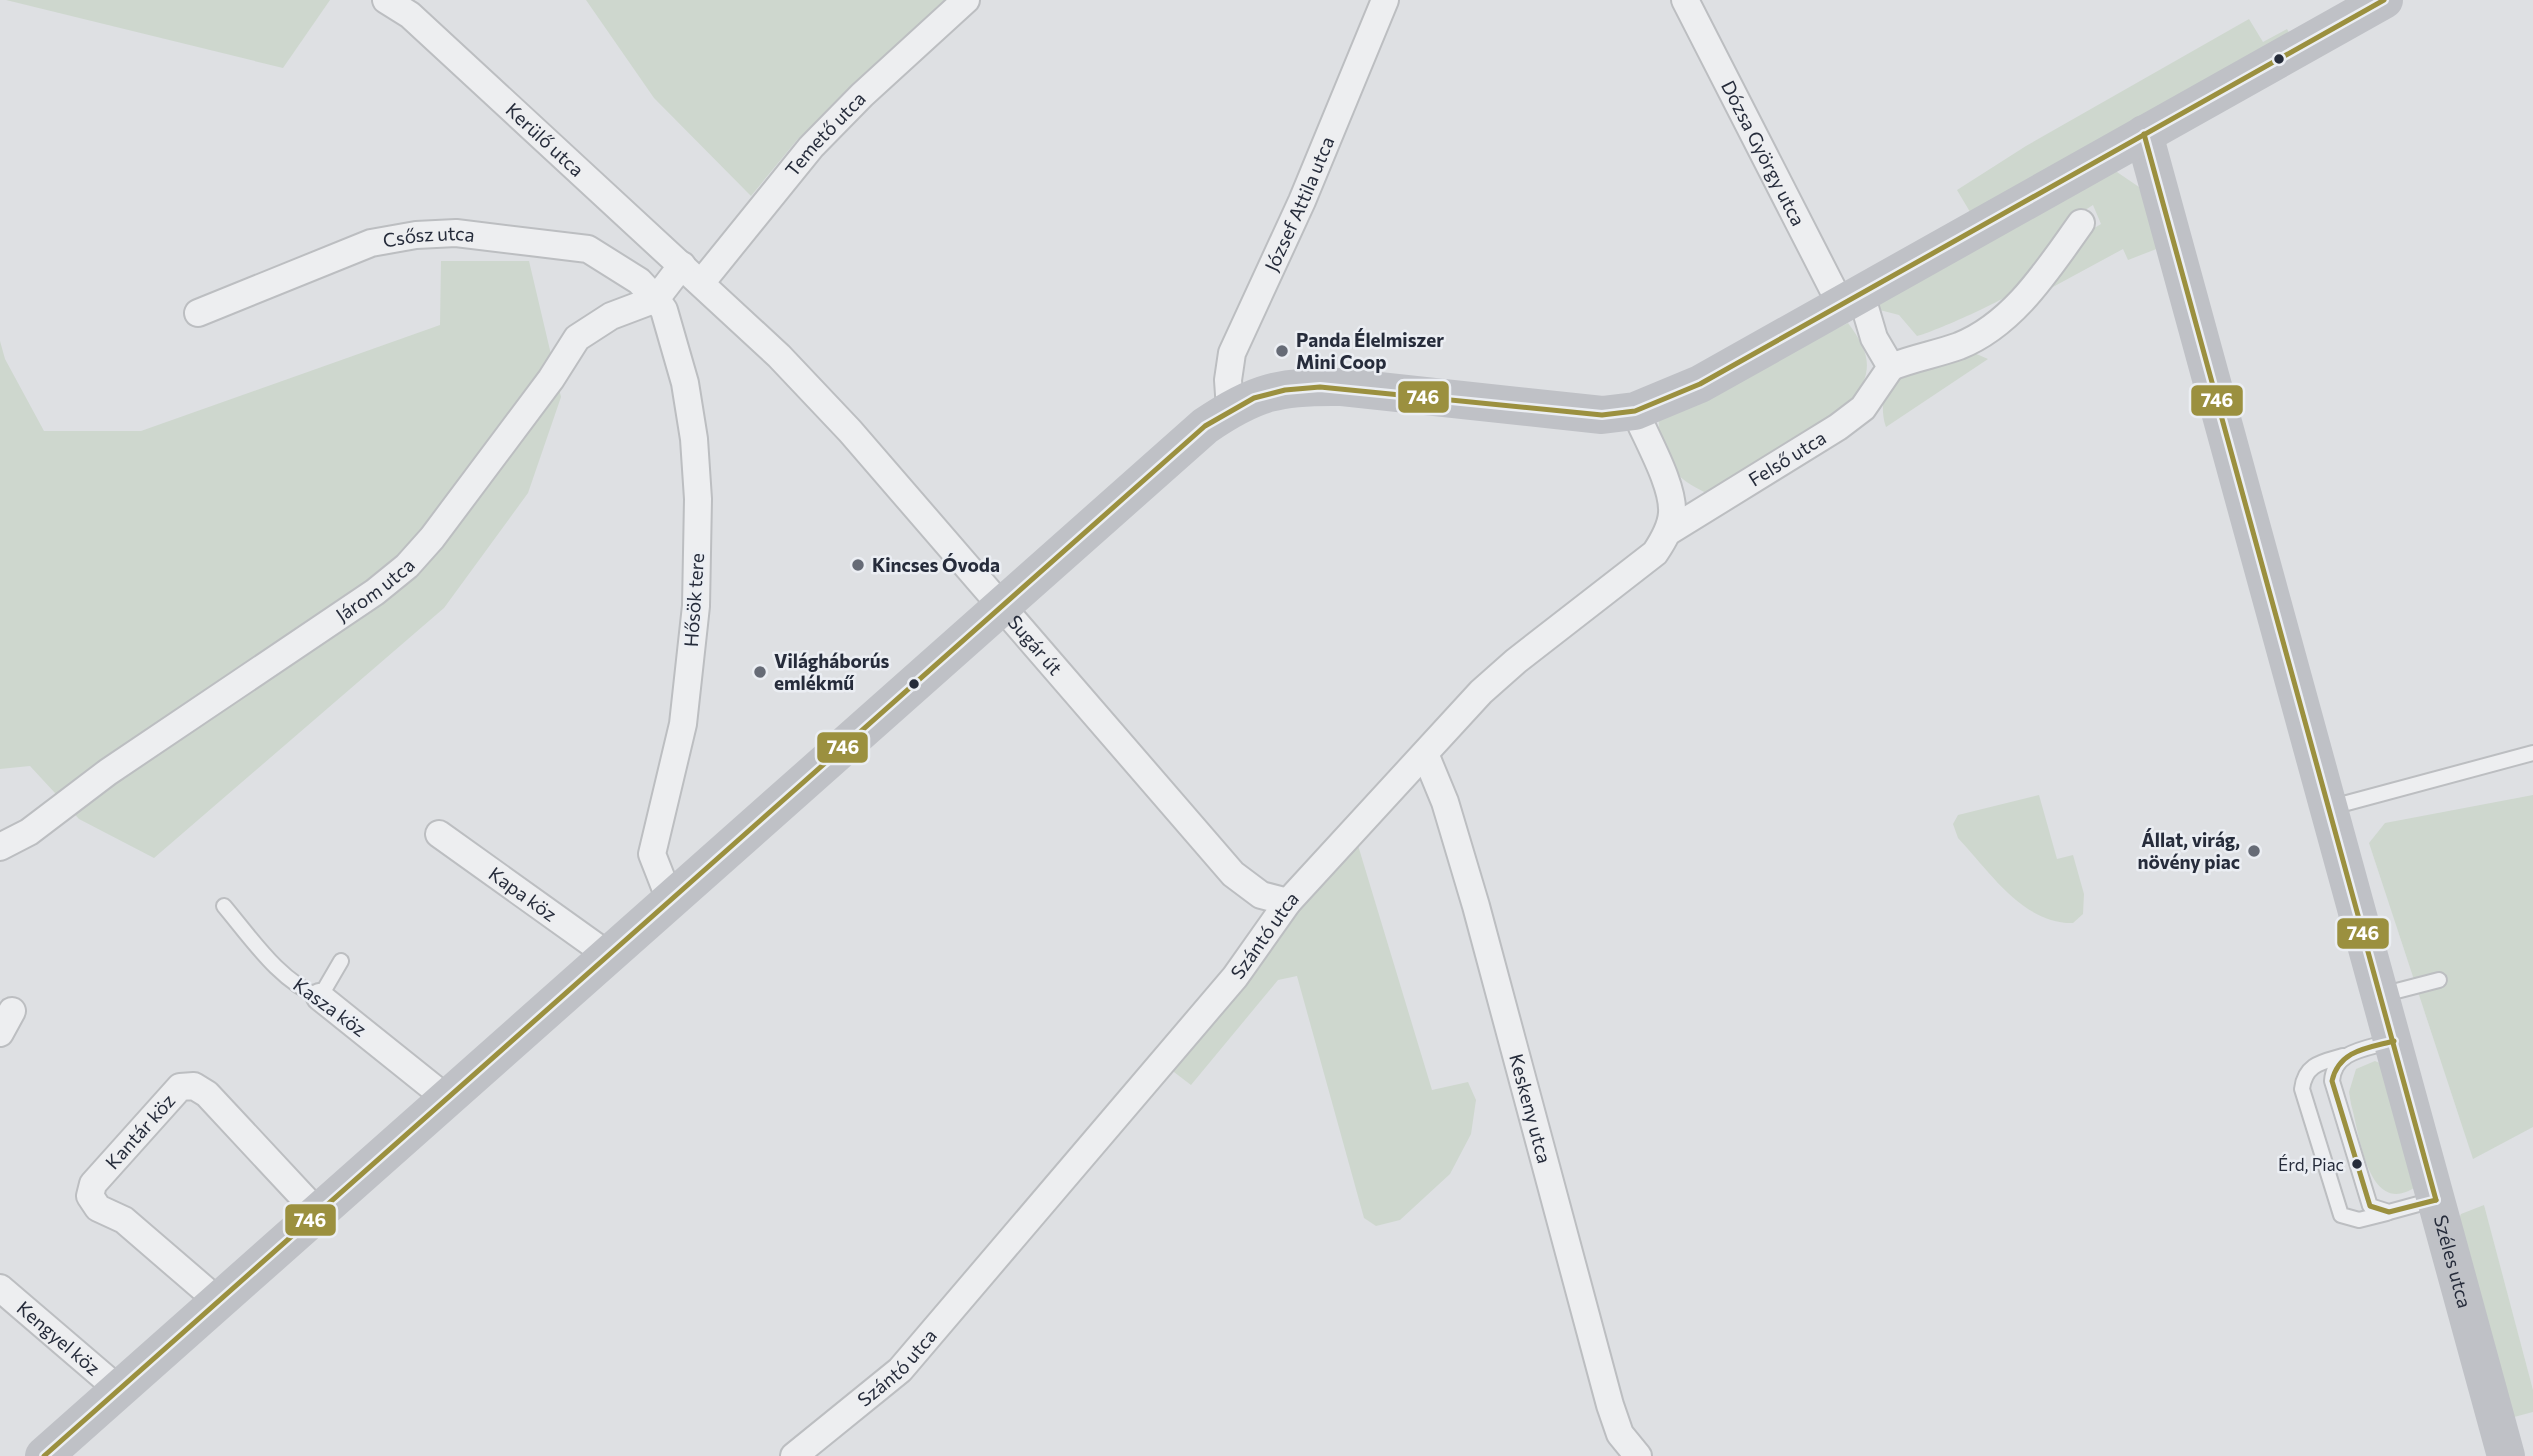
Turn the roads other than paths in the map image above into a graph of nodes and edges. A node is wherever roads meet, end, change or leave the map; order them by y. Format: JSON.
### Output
{"nodes":[{"id":1,"x":386,"y":0,"type":"edge"},
{"id":2,"x":966,"y":0,"type":"edge"},
{"id":3,"x":1385,"y":0,"type":"edge"},
{"id":4,"x":1685,"y":0,"type":"edge"},
{"id":5,"x":2384,"y":0,"type":"edge"},
{"id":6,"x":417,"y":8,"type":"edge"},
{"id":7,"x":2144,"y":134,"type":"junction"},
{"id":8,"x":2081,"y":223,"type":"dead end"},
{"id":9,"x":682,"y":265,"type":"junction"},
{"id":10,"x":701,"y":283,"type":"junction"},
{"id":11,"x":656,"y":299,"type":"junction"},
{"id":12,"x":1851,"y":300,"type":"junction"},
{"id":13,"x":198,"y":313,"type":"dead end"},
{"id":14,"x":1891,"y":367,"type":"junction"},
{"id":15,"x":1230,"y":409,"type":"junction"},
{"id":16,"x":1635,"y":411,"type":"junction"},
{"id":17,"x":1668,"y":532,"type":"junction"},
{"id":18,"x":999,"y":606,"type":"junction"},
{"id":19,"x":2533,"y":753,"type":"edge"},
{"id":20,"x":1426,"y":756,"type":"junction"},
{"id":21,"x":2329,"y":808,"type":"junction"},
{"id":22,"x":439,"y":834,"type":"dead end"},
{"id":23,"x":0,"y":847,"type":"edge"},
{"id":24,"x":670,"y":900,"type":"junction"},
{"id":25,"x":1288,"y":902,"type":"junction"},
{"id":26,"x":224,"y":906,"type":"dead end"},
{"id":27,"x":607,"y":956,"type":"junction"},
{"id":28,"x":341,"y":961,"type":"dead end"},
{"id":29,"x":2439,"y":979,"type":"dead end"},
{"id":30,"x":2381,"y":995,"type":"junction"},
{"id":31,"x":320,"y":997,"type":"junction"},
{"id":32,"x":2393,"y":1041,"type":"junction"},
{"id":33,"x":2344,"y":1056,"type":"junction"},
{"id":34,"x":446,"y":1097,"type":"junction"},
{"id":35,"x":2436,"y":1200,"type":"junction"},
{"id":36,"x":317,"y":1212,"type":"junction"},
{"id":37,"x":2389,"y":1212,"type":"junction"},
{"id":38,"x":0,"y":1288,"type":"edge"},
{"id":39,"x":218,"y":1301,"type":"junction"},
{"id":40,"x":118,"y":1389,"type":"junction"},
{"id":41,"x":44,"y":1456,"type":"edge"},
{"id":42,"x":794,"y":1456,"type":"edge"},
{"id":43,"x":1638,"y":1456,"type":"edge"},
{"id":44,"x":2505,"y":1456,"type":"edge"}],
"edges":[{"from":1,"to":6,"type":"street","name":"Kerülő utca"},
{"from":2,"to":10,"type":"street","name":"Temető utca"},
{"from":3,"to":15,"type":"street","name":"József Attila utca"},
{"from":4,"to":12,"type":"street","name":"Dózsa György utca"},
{"from":5,"to":7,"type":"street"},
{"from":6,"to":9,"type":"street","name":"Kerülő utca"},
{"from":7,"to":12,"type":"street"},
{"from":7,"to":21,"type":"street","name":"Széles utca"},
{"from":8,"to":14,"type":"street"},
{"from":9,"to":10,"type":"street","name":"Kerülő utca"},
{"from":9,"to":11,"type":"street","name":"Járom utca"},
{"from":10,"to":18,"type":"street","name":"Sugár út"},
{"from":11,"to":13,"type":"street","name":"Csősz utca"},
{"from":11,"to":23,"type":"street","name":"Járom utca"},
{"from":11,"to":24,"type":"street","name":"Hősök tere"},
{"from":12,"to":14,"type":"street"},
{"from":12,"to":16,"type":"street"},
{"from":14,"to":17,"type":"street","name":"Felső utca"},
{"from":15,"to":16,"type":"street"},
{"from":15,"to":18,"type":"street"},
{"from":16,"to":17,"type":"street"},
{"from":17,"to":20,"type":"street","name":"Szántó utca"},
{"from":18,"to":24,"type":"street"},
{"from":18,"to":25,"type":"street","name":"Sugár út"},
{"from":19,"to":21,"type":"lane"},
{"from":20,"to":25,"type":"street","name":"Szántó utca"},
{"from":20,"to":43,"type":"street","name":"Keskeny utca"},
{"from":21,"to":30,"type":"street","name":"Széles utca"},
{"from":22,"to":27,"type":"street","name":"Kapa köz"},
{"from":24,"to":27,"type":"street"},
{"from":25,"to":42,"type":"street","name":"Szántó utca"},
{"from":26,"to":31,"type":"lane","name":"Kasza köz"},
{"from":27,"to":34,"type":"street"},
{"from":28,"to":31,"type":"lane"},
{"from":29,"to":30,"type":"lane"},
{"from":30,"to":32,"type":"street","name":"Széles utca"},
{"from":31,"to":34,"type":"street","name":"Kasza köz"},
{"from":32,"to":33,"type":"lane"},
{"from":32,"to":35,"type":"street","name":"Széles utca"},
{"from":33,"to":37,"type":"lane"},
{"from":33,"to":37,"type":"lane"},
{"from":34,"to":36,"type":"street"},
{"from":35,"to":37,"type":"lane"},
{"from":35,"to":44,"type":"street","name":"Széles utca"},
{"from":36,"to":39,"type":"street"},
{"from":36,"to":39,"type":"street","name":"Kantár köz"},
{"from":38,"to":40,"type":"street","name":"Kengyel köz"},
{"from":39,"to":40,"type":"street"},
{"from":40,"to":41,"type":"street"}]}
